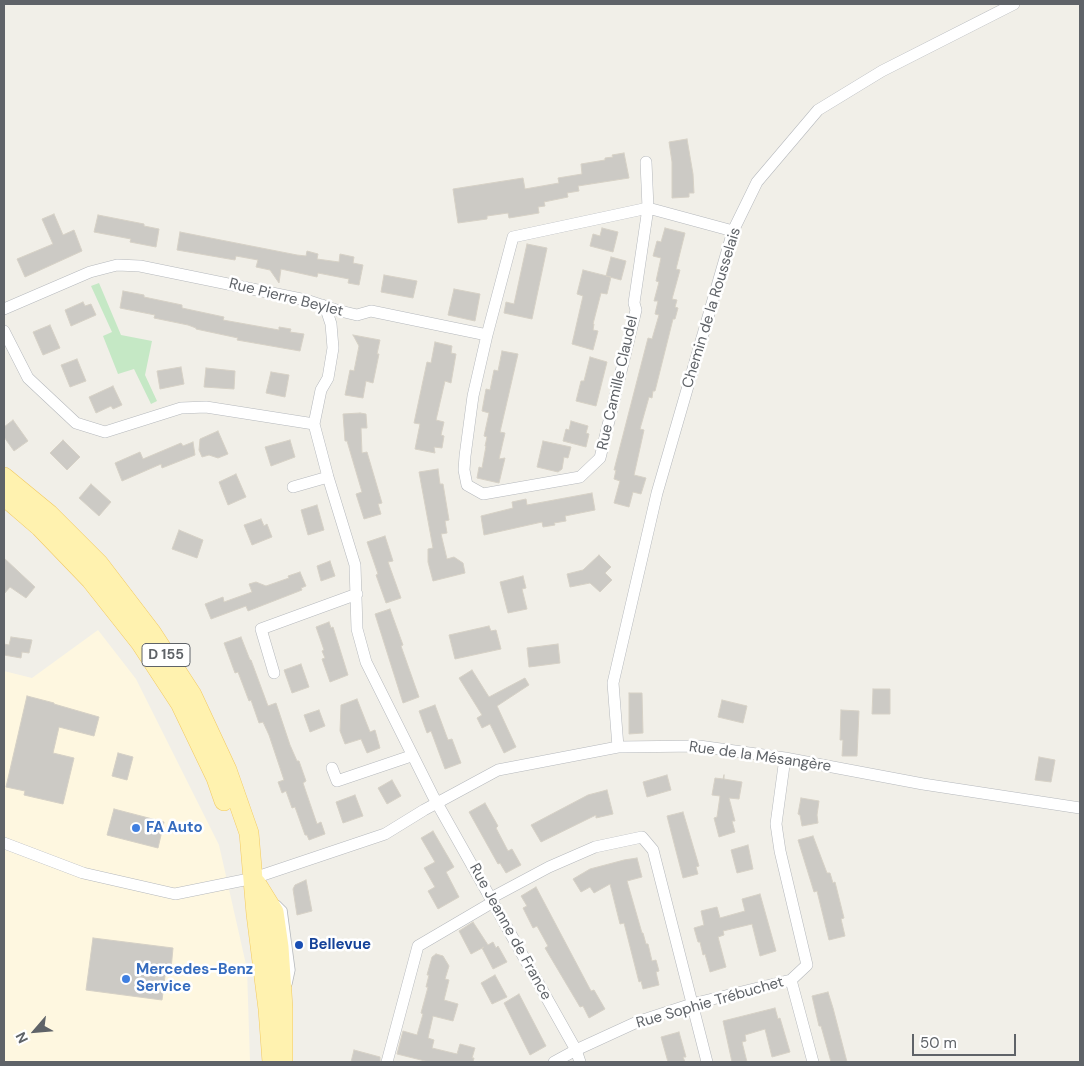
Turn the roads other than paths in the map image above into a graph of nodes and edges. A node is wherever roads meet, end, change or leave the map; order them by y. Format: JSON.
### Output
{"nodes":[{"id":1,"x":1014,"y":4,"type":"edge"},
{"id":2,"x":646,"y":162,"type":"dead end"},
{"id":3,"x":648,"y":208,"type":"junction"},
{"id":4,"x":733,"y":231,"type":"junction"},
{"id":5,"x":322,"y":305,"type":"junction"},
{"id":6,"x":4,"y":309,"type":"edge"},
{"id":7,"x":4,"y":331,"type":"edge"},
{"id":8,"x":487,"y":335,"type":"junction"},
{"id":9,"x":314,"y":424,"type":"junction"},
{"id":10,"x":4,"y":477,"type":"edge"},
{"id":11,"x":328,"y":477,"type":"junction"},
{"id":12,"x":294,"y":487,"type":"dead end"},
{"id":13,"x":4,"y":496,"type":"edge"},
{"id":14,"x":357,"y":594,"type":"junction"},
{"id":15,"x":274,"y":673,"type":"dead end"},
{"id":16,"x":618,"y":747,"type":"junction"},
{"id":17,"x":412,"y":756,"type":"junction"},
{"id":18,"x":785,"y":758,"type":"junction"},
{"id":19,"x":332,"y":768,"type":"dead end"},
{"id":20,"x":437,"y":803,"type":"junction"},
{"id":21,"x":1080,"y":808,"type":"edge"},
{"id":22,"x":4,"y":843,"type":"edge"},
{"id":23,"x":254,"y":878,"type":"junction"},
{"id":24,"x":492,"y":900,"type":"junction"},
{"id":25,"x":791,"y":980,"type":"junction"},
{"id":26,"x":692,"y":1004,"type":"junction"},
{"id":27,"x":576,"y":1050,"type":"junction"},
{"id":28,"x":272,"y":1062,"type":"edge"},
{"id":29,"x":283,"y":1062,"type":"edge"},
{"id":30,"x":388,"y":1062,"type":"edge"},
{"id":31,"x":554,"y":1062,"type":"edge"},
{"id":32,"x":580,"y":1062,"type":"edge"},
{"id":33,"x":707,"y":1062,"type":"edge"},
{"id":34,"x":813,"y":1062,"type":"edge"}],
"edges":[{"from":1,"to":4,"type":"street","name":"Chemin de la Rousselais"},
{"from":2,"to":3,"type":"street","name":"Rue Camille Claudel"},
{"from":3,"to":4,"type":"street"},
{"from":3,"to":8,"type":"street"},
{"from":3,"to":8,"type":"street","name":"Rue Camille Claudel"},
{"from":4,"to":16,"type":"street","name":"Chemin de la Rousselais"},
{"from":5,"to":6,"type":"street","name":"Rue Pierre Beylet"},
{"from":5,"to":8,"type":"street","name":"Rue Pierre Beylet"},
{"from":5,"to":9,"type":"street"},
{"from":7,"to":9,"type":"street"},
{"from":9,"to":11,"type":"street","name":"Rue Jeanne de France"},
{"from":10,"to":23,"type":"main road","number":"D 155"},
{"from":11,"to":12,"type":"street"},
{"from":11,"to":14,"type":"street","name":"Rue Jeanne de France"},
{"from":13,"to":23,"type":"main road","number":"D 155"},
{"from":14,"to":15,"type":"street"},
{"from":14,"to":17,"type":"street","name":"Rue Jeanne de France"},
{"from":16,"to":18,"type":"street","name":"Rue de la Mésangère"},
{"from":16,"to":20,"type":"street","name":"Rue de la Mésangère"},
{"from":17,"to":19,"type":"street"},
{"from":17,"to":20,"type":"street","name":"Rue Jeanne de France"},
{"from":18,"to":21,"type":"street","name":"Rue de la Mésangère"},
{"from":18,"to":25,"type":"street","name":"Rue Sophie Trébuchet"},
{"from":20,"to":23,"type":"street","name":"Rue de la Mésangère"},
{"from":20,"to":24,"type":"street","name":"Rue Jeanne de France"},
{"from":22,"to":23,"type":"street","name":"Rue de la Mésangère"},
{"from":23,"to":28,"type":"main road","number":"D 155"},
{"from":23,"to":29,"type":"main road","number":"D 155"},
{"from":24,"to":26,"type":"street"},
{"from":24,"to":27,"type":"street","name":"Rue Jeanne de France"},
{"from":24,"to":30,"type":"street"},
{"from":25,"to":26,"type":"street","name":"Rue Sophie Trébuchet"},
{"from":25,"to":34,"type":"street"},
{"from":26,"to":27,"type":"street","name":"Rue Sophie Trébuchet"},
{"from":26,"to":33,"type":"street"},
{"from":27,"to":31,"type":"street","name":"Rue Sophie Trébuchet"},
{"from":27,"to":32,"type":"street","name":"Rue Jeanne de France"}]}
